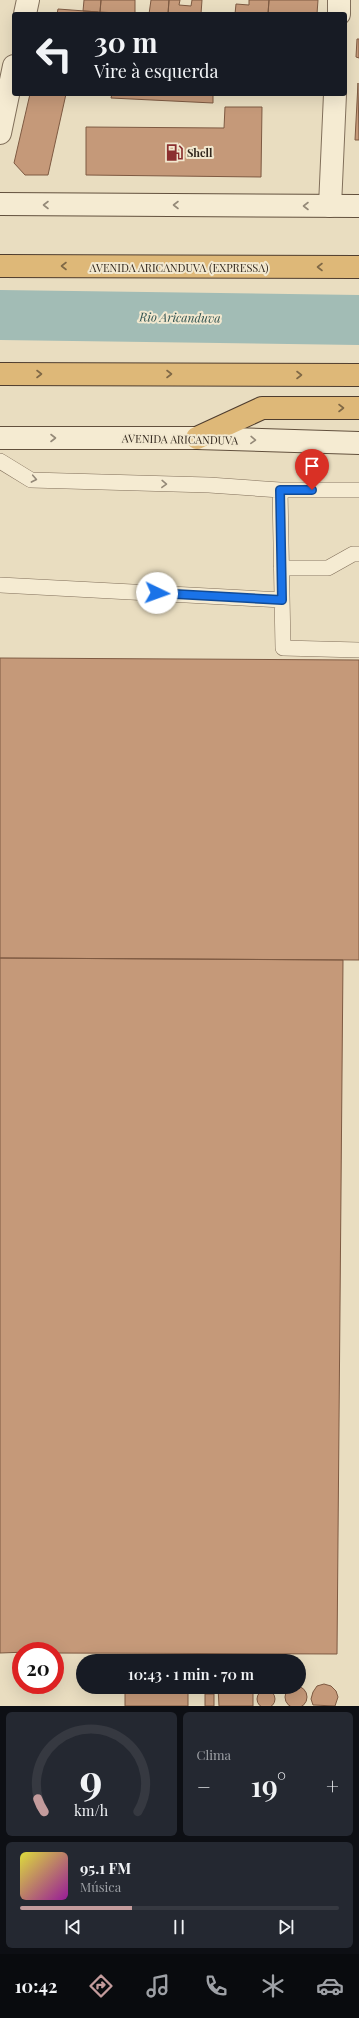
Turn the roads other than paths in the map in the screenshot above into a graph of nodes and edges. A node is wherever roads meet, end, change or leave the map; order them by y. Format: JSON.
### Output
{"nodes":[{"id":1,"x":28,"y":0,"type":"edge"},
{"id":2,"x":339,"y":0,"type":"edge"},
{"id":3,"x":25,"y":12,"type":"edge"},
{"id":4,"x":339,"y":12,"type":"edge"},
{"id":5,"x":12,"y":76,"type":"edge"},
{"id":6,"x":335,"y":96,"type":"edge"},
{"id":7,"x":0,"y":133,"type":"edge"},
{"id":8,"x":0,"y":204,"type":"edge"},
{"id":9,"x":330,"y":206,"type":"junction"},
{"id":10,"x":359,"y":206,"type":"edge"},
{"id":11,"x":0,"y":266,"type":"edge"},
{"id":12,"x":359,"y":267,"type":"edge"},
{"id":13,"x":0,"y":374,"type":"edge"},
{"id":14,"x":359,"y":375,"type":"edge"},
{"id":15,"x":359,"y":408,"type":"edge"},
{"id":16,"x":0,"y":438,"type":"edge"},
{"id":17,"x":197,"y":438,"type":"junction"},
{"id":18,"x":359,"y":443,"type":"edge"},
{"id":19,"x":0,"y":461,"type":"edge"},
{"id":20,"x":280,"y":490,"type":"junction"},
{"id":21,"x":359,"y":490,"type":"edge"},
{"id":22,"x":359,"y":554,"type":"edge"},
{"id":23,"x":280,"y":568,"type":"junction"},
{"id":24,"x":0,"y":585,"type":"edge"},
{"id":25,"x":282,"y":600,"type":"junction"},
{"id":26,"x":359,"y":650,"type":"edge"}],
"edges":[{"from":1,"to":3,"type":"main road"},
{"from":2,"to":4,"type":"main road"},
{"from":5,"to":7,"type":"main road"},
{"from":6,"to":9,"type":"main road"},
{"from":9,"to":8,"type":"main road","one_way":true},
{"from":9,"to":10,"type":"main road"},
{"from":12,"to":11,"type":"highway","name":"AVENIDA ARICANDUVA (EXPRESSA)","one_way":true},
{"from":13,"to":14,"type":"highway","one_way":true},
{"from":17,"to":15,"type":"highway","one_way":true},
{"from":16,"to":17,"type":"main road","name":"AVENIDA ARICANDUVA","one_way":true},
{"from":17,"to":18,"type":"main road","name":"AVENIDA ARICANDUVA","one_way":true},
{"from":19,"to":20,"type":"lane","one_way":true},
{"from":20,"to":21,"type":"lane"},
{"from":20,"to":23,"type":"lane"},
{"from":22,"to":23,"type":"lane"},
{"from":23,"to":25,"type":"lane"},
{"from":24,"to":25,"type":"lane"},
{"from":25,"to":26,"type":"lane"}]}
